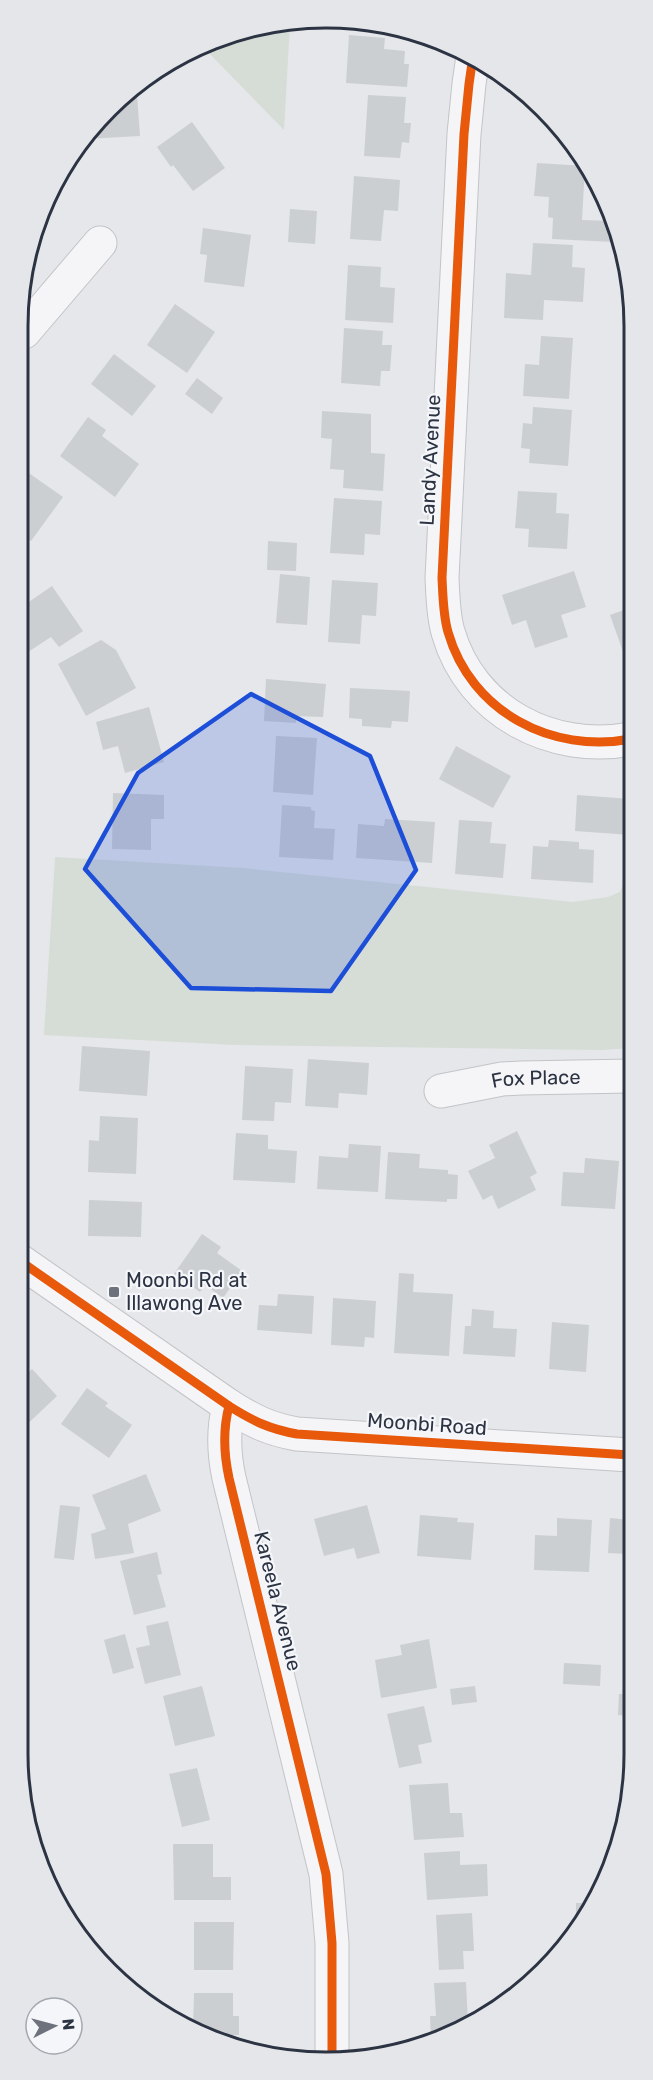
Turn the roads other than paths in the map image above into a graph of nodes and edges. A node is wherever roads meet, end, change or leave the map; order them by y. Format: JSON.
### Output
{"nodes":[{"id":1,"x":472,"y":66,"type":"edge"},
{"id":2,"x":100,"y":243,"type":"dead end"},
{"id":3,"x":28,"y":327,"type":"edge"},
{"id":4,"x":624,"y":741,"type":"edge"},
{"id":5,"x":624,"y":1076,"type":"edge"},
{"id":6,"x":441,"y":1091,"type":"dead end"},
{"id":7,"x":28,"y":1267,"type":"edge"},
{"id":8,"x":229,"y":1406,"type":"junction"},
{"id":9,"x":624,"y":1455,"type":"edge"},
{"id":10,"x":332,"y":2052,"type":"edge"}],
"edges":[{"from":1,"to":4,"type":"street","name":"Landy Avenue"},
{"from":2,"to":3,"type":"street"},
{"from":5,"to":6,"type":"street","name":"Fox Place"},
{"from":7,"to":8,"type":"street"},
{"from":8,"to":9,"type":"street","name":"Moonbi Road"},
{"from":8,"to":10,"type":"street","name":"Kareela Avenue"}]}
